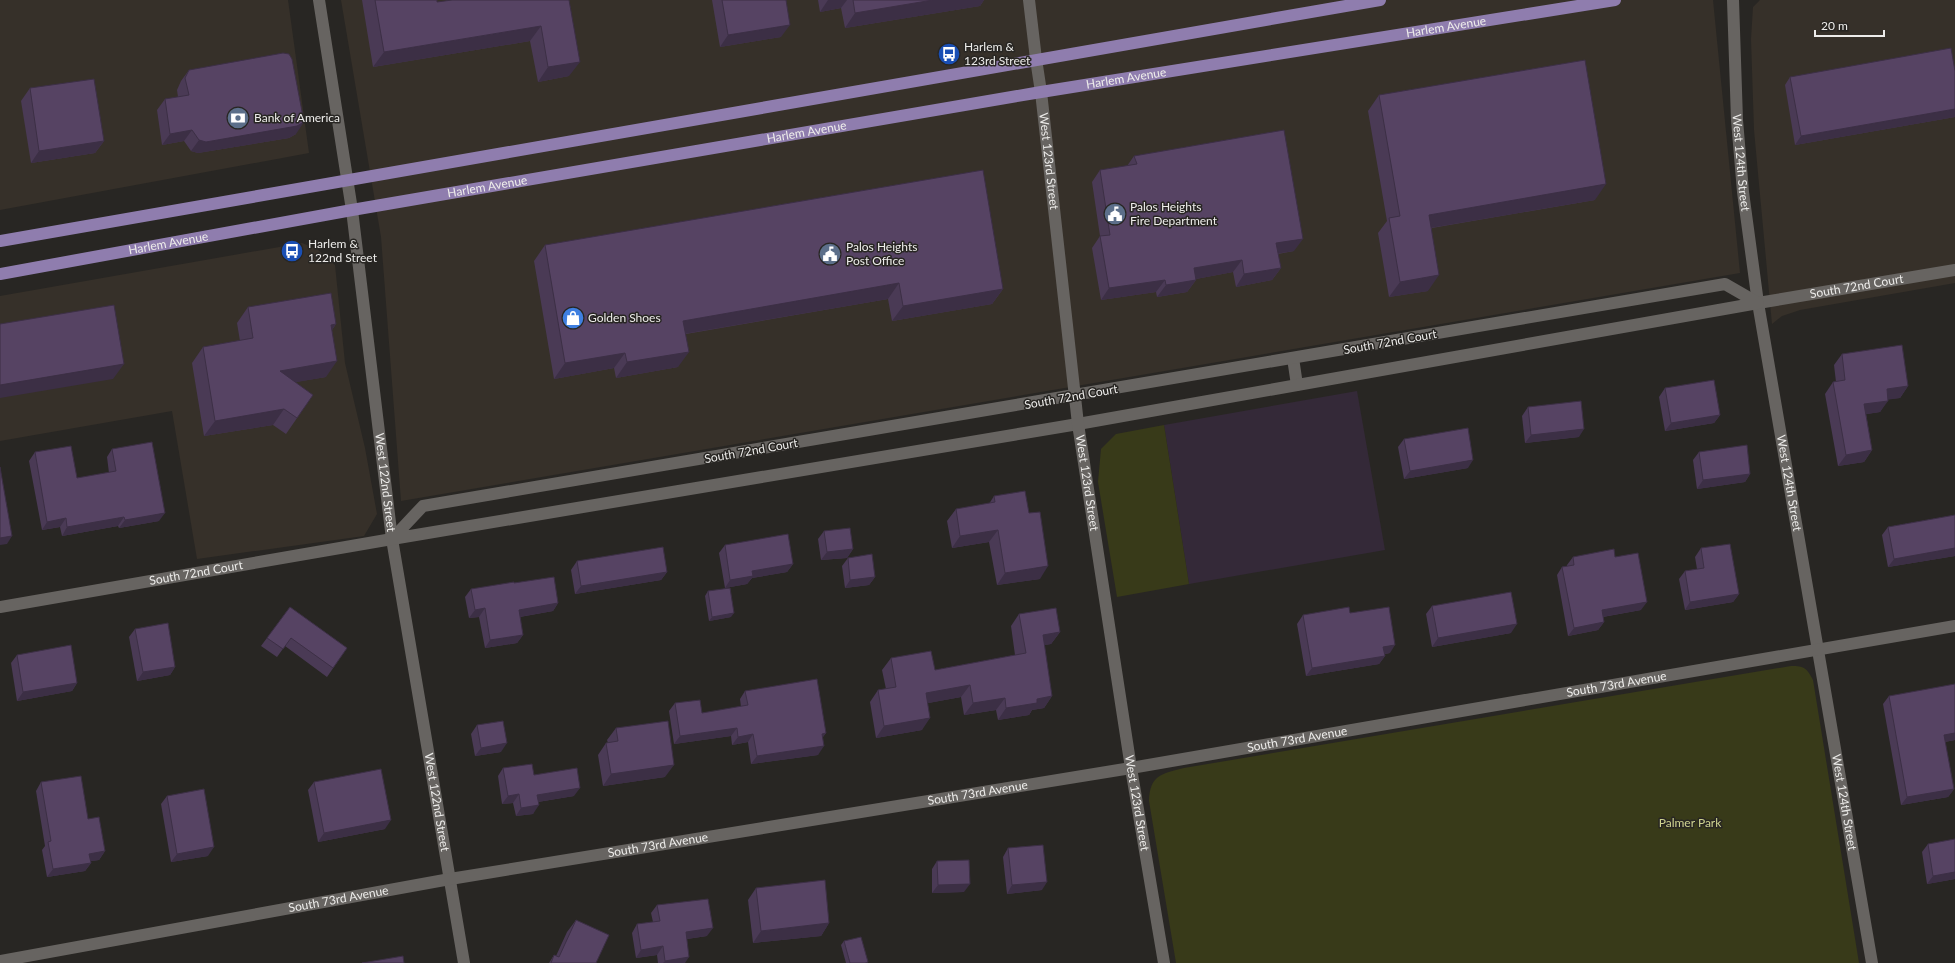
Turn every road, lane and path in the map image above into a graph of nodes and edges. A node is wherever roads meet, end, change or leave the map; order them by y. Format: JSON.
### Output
{"nodes":[{"id":1,"x":319,"y":0,"type":"edge"},
{"id":2,"x":1029,"y":0,"type":"edge"},
{"id":3,"x":1380,"y":0,"type":"edge"},
{"id":4,"x":1615,"y":0,"type":"edge"},
{"id":5,"x":1733,"y":0,"type":"edge"},
{"id":6,"x":1036,"y":59,"type":"junction"},
{"id":7,"x":1041,"y":92,"type":"junction"},
{"id":8,"x":348,"y":183,"type":"junction"},
{"id":9,"x":352,"y":210,"type":"junction"},
{"id":10,"x":0,"y":241,"type":"edge"},
{"id":11,"x":1955,"y":270,"type":"edge"},
{"id":12,"x":0,"y":274,"type":"edge"},
{"id":13,"x":1758,"y":303,"type":"junction"},
{"id":14,"x":1293,"y":358,"type":"junction"},
{"id":15,"x":1297,"y":385,"type":"junction"},
{"id":16,"x":1075,"y":396,"type":"junction"},
{"id":17,"x":1078,"y":424,"type":"junction"},
{"id":18,"x":392,"y":539,"type":"junction"},
{"id":19,"x":0,"y":607,"type":"edge"},
{"id":20,"x":1955,"y":626,"type":"edge"},
{"id":21,"x":1816,"y":649,"type":"junction"},
{"id":22,"x":1131,"y":768,"type":"junction"},
{"id":23,"x":450,"y":879,"type":"junction"},
{"id":24,"x":0,"y":961,"type":"edge"},
{"id":25,"x":464,"y":963,"type":"edge"},
{"id":26,"x":1164,"y":963,"type":"edge"},
{"id":27,"x":1872,"y":963,"type":"edge"}],
"edges":[{"from":1,"to":8,"type":"street","name":"West 122nd Street"},
{"from":2,"to":6,"type":"street","name":"West 123rd Street"},
{"from":3,"to":6,"type":"main road"},
{"from":4,"to":7,"type":"main road","name":"Harlem Avenue"},
{"from":5,"to":13,"type":"street","name":"West 124th Street"},
{"from":6,"to":7,"type":"street","name":"West 123rd Street"},
{"from":6,"to":8,"type":"main road"},
{"from":7,"to":9,"type":"main road","name":"Harlem Avenue"},
{"from":7,"to":16,"type":"street","name":"West 123rd Street"},
{"from":8,"to":9,"type":"street","name":"West 122nd Street"},
{"from":8,"to":10,"type":"main road"},
{"from":9,"to":12,"type":"main road","name":"Harlem Avenue"},
{"from":9,"to":18,"type":"street","name":"West 122nd Street"},
{"from":11,"to":13,"type":"street","name":"South 72nd Court"},
{"from":13,"to":14,"type":"street","name":"South 72nd Court"},
{"from":13,"to":15,"type":"street","name":"South 72nd Court"},
{"from":13,"to":21,"type":"street","name":"West 124th Street"},
{"from":14,"to":15,"type":"street"},
{"from":14,"to":16,"type":"street","name":"South 72nd Court"},
{"from":15,"to":17,"type":"street","name":"South 72nd Court"},
{"from":16,"to":17,"type":"street","name":"West 123rd Street"},
{"from":16,"to":18,"type":"street","name":"South 72nd Court"},
{"from":17,"to":18,"type":"street","name":"South 72nd Court"},
{"from":17,"to":22,"type":"street","name":"West 123rd Street"},
{"from":18,"to":19,"type":"street","name":"South 72nd Court"},
{"from":18,"to":23,"type":"street","name":"West 122nd Street"},
{"from":20,"to":21,"type":"street","name":"South 73rd Avenue"},
{"from":21,"to":22,"type":"street","name":"South 73rd Avenue"},
{"from":21,"to":27,"type":"street","name":"West 124th Street"},
{"from":22,"to":23,"type":"street","name":"South 73rd Avenue"},
{"from":22,"to":26,"type":"street","name":"West 123rd Street"},
{"from":23,"to":24,"type":"street","name":"South 73rd Avenue"},
{"from":23,"to":25,"type":"street","name":"West 122nd Street"}]}
